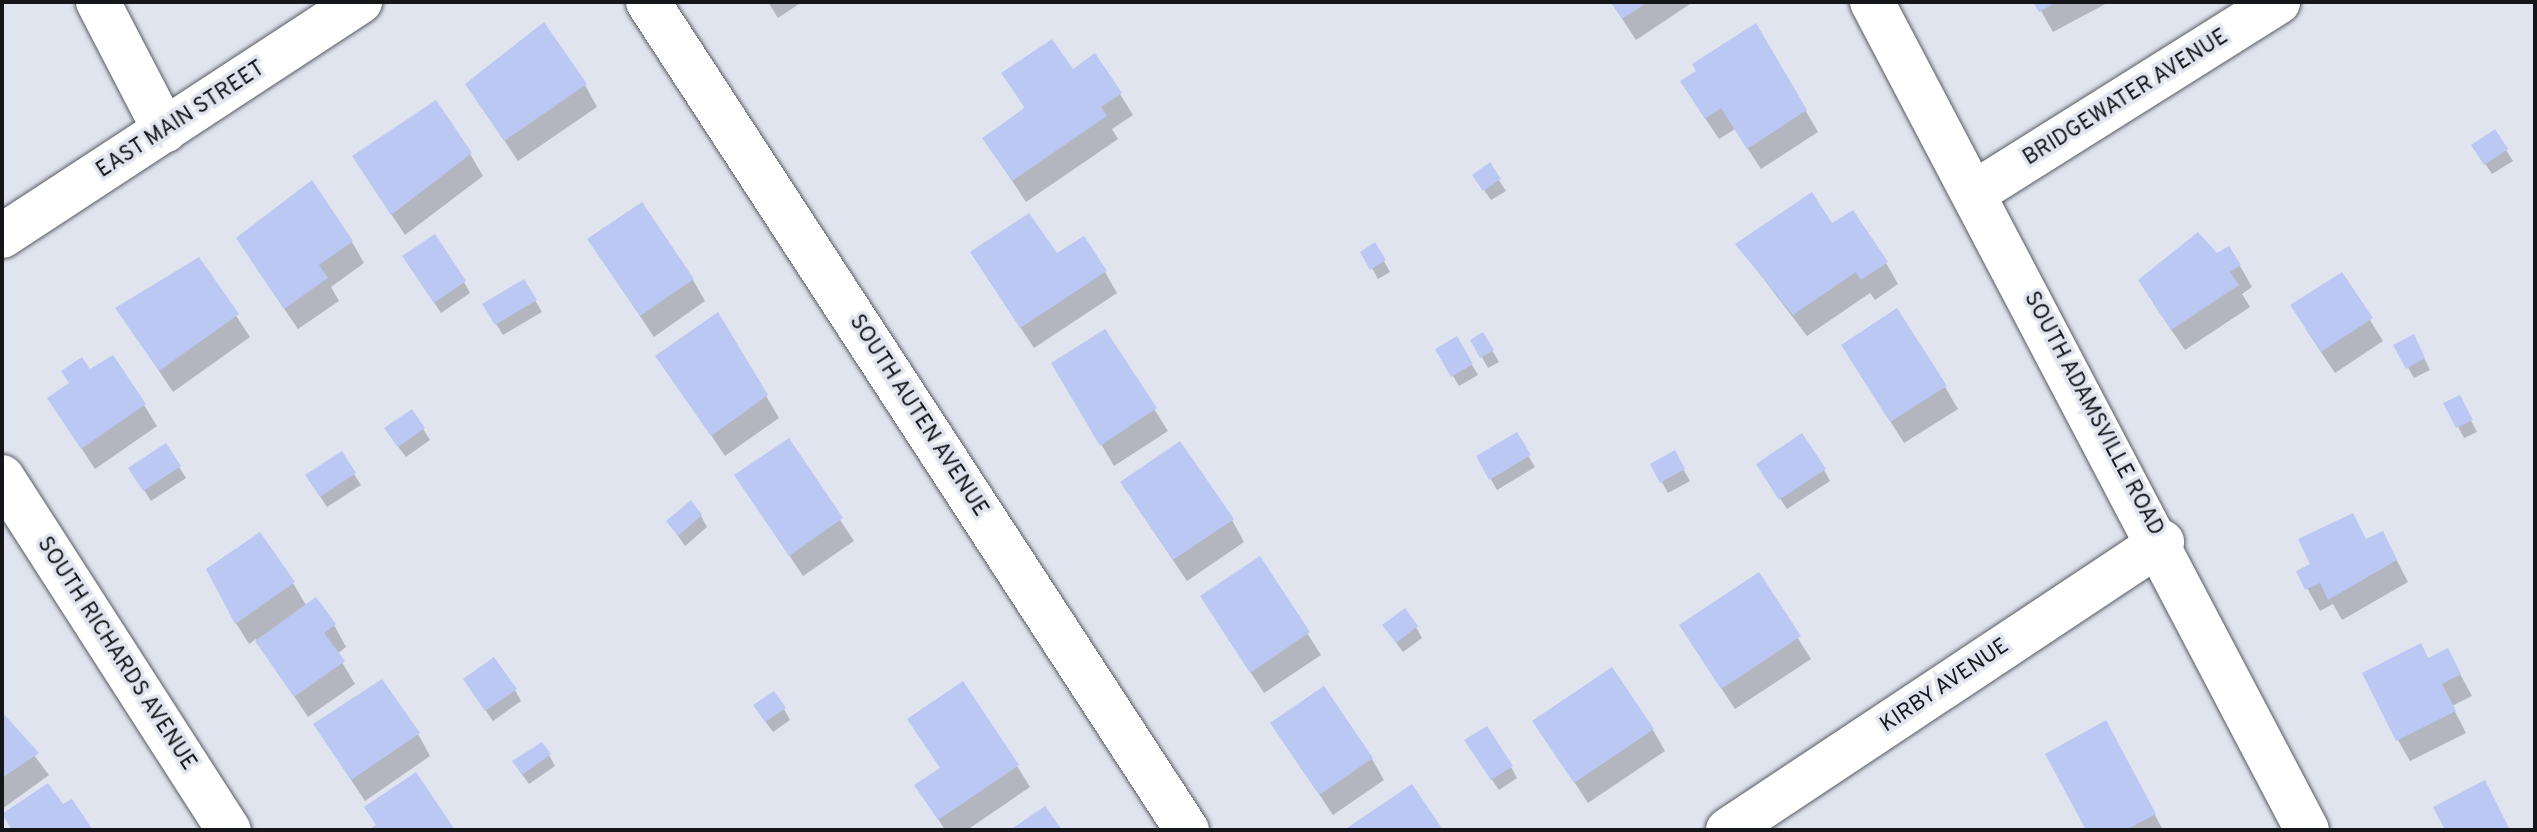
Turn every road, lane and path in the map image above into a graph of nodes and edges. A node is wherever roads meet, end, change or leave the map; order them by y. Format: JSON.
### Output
{"nodes":[{"id":1,"x":98,"y":2,"type":"edge"},
{"id":2,"x":360,"y":2,"type":"edge"},
{"id":3,"x":648,"y":2,"type":"edge"},
{"id":4,"x":1872,"y":2,"type":"edge"},
{"id":5,"x":2278,"y":2,"type":"edge"},
{"id":6,"x":165,"y":131,"type":"junction"},
{"id":7,"x":1974,"y":193,"type":"junction"},
{"id":8,"x":2,"y":236,"type":"edge"},
{"id":9,"x":2,"y":477,"type":"edge"},
{"id":10,"x":2162,"y":542,"type":"junction"},
{"id":11,"x":229,"y":830,"type":"edge"},
{"id":12,"x":1187,"y":830,"type":"edge"},
{"id":13,"x":1728,"y":830,"type":"edge"},
{"id":14,"x":2307,"y":830,"type":"edge"}],
"edges":[{"from":1,"to":6,"type":"street"},
{"from":2,"to":6,"type":"street","name":"EAST MAIN STREET"},
{"from":3,"to":12,"type":"street","name":"SOUTH AUTEN AVENUE"},
{"from":4,"to":7,"type":"street","name":"SOUTH ADAMSVILLE ROAD"},
{"from":5,"to":7,"type":"street","name":"BRIDGEWATER AVENUE"},
{"from":6,"to":8,"type":"street","name":"EAST MAIN STREET"},
{"from":7,"to":10,"type":"street","name":"SOUTH ADAMSVILLE ROAD"},
{"from":9,"to":11,"type":"street","name":"SOUTH RICHARDS AVENUE"},
{"from":10,"to":13,"type":"street","name":"KIRBY AVENUE"},
{"from":10,"to":14,"type":"street","name":"SOUTH ADAMSVILLE ROAD"}]}
